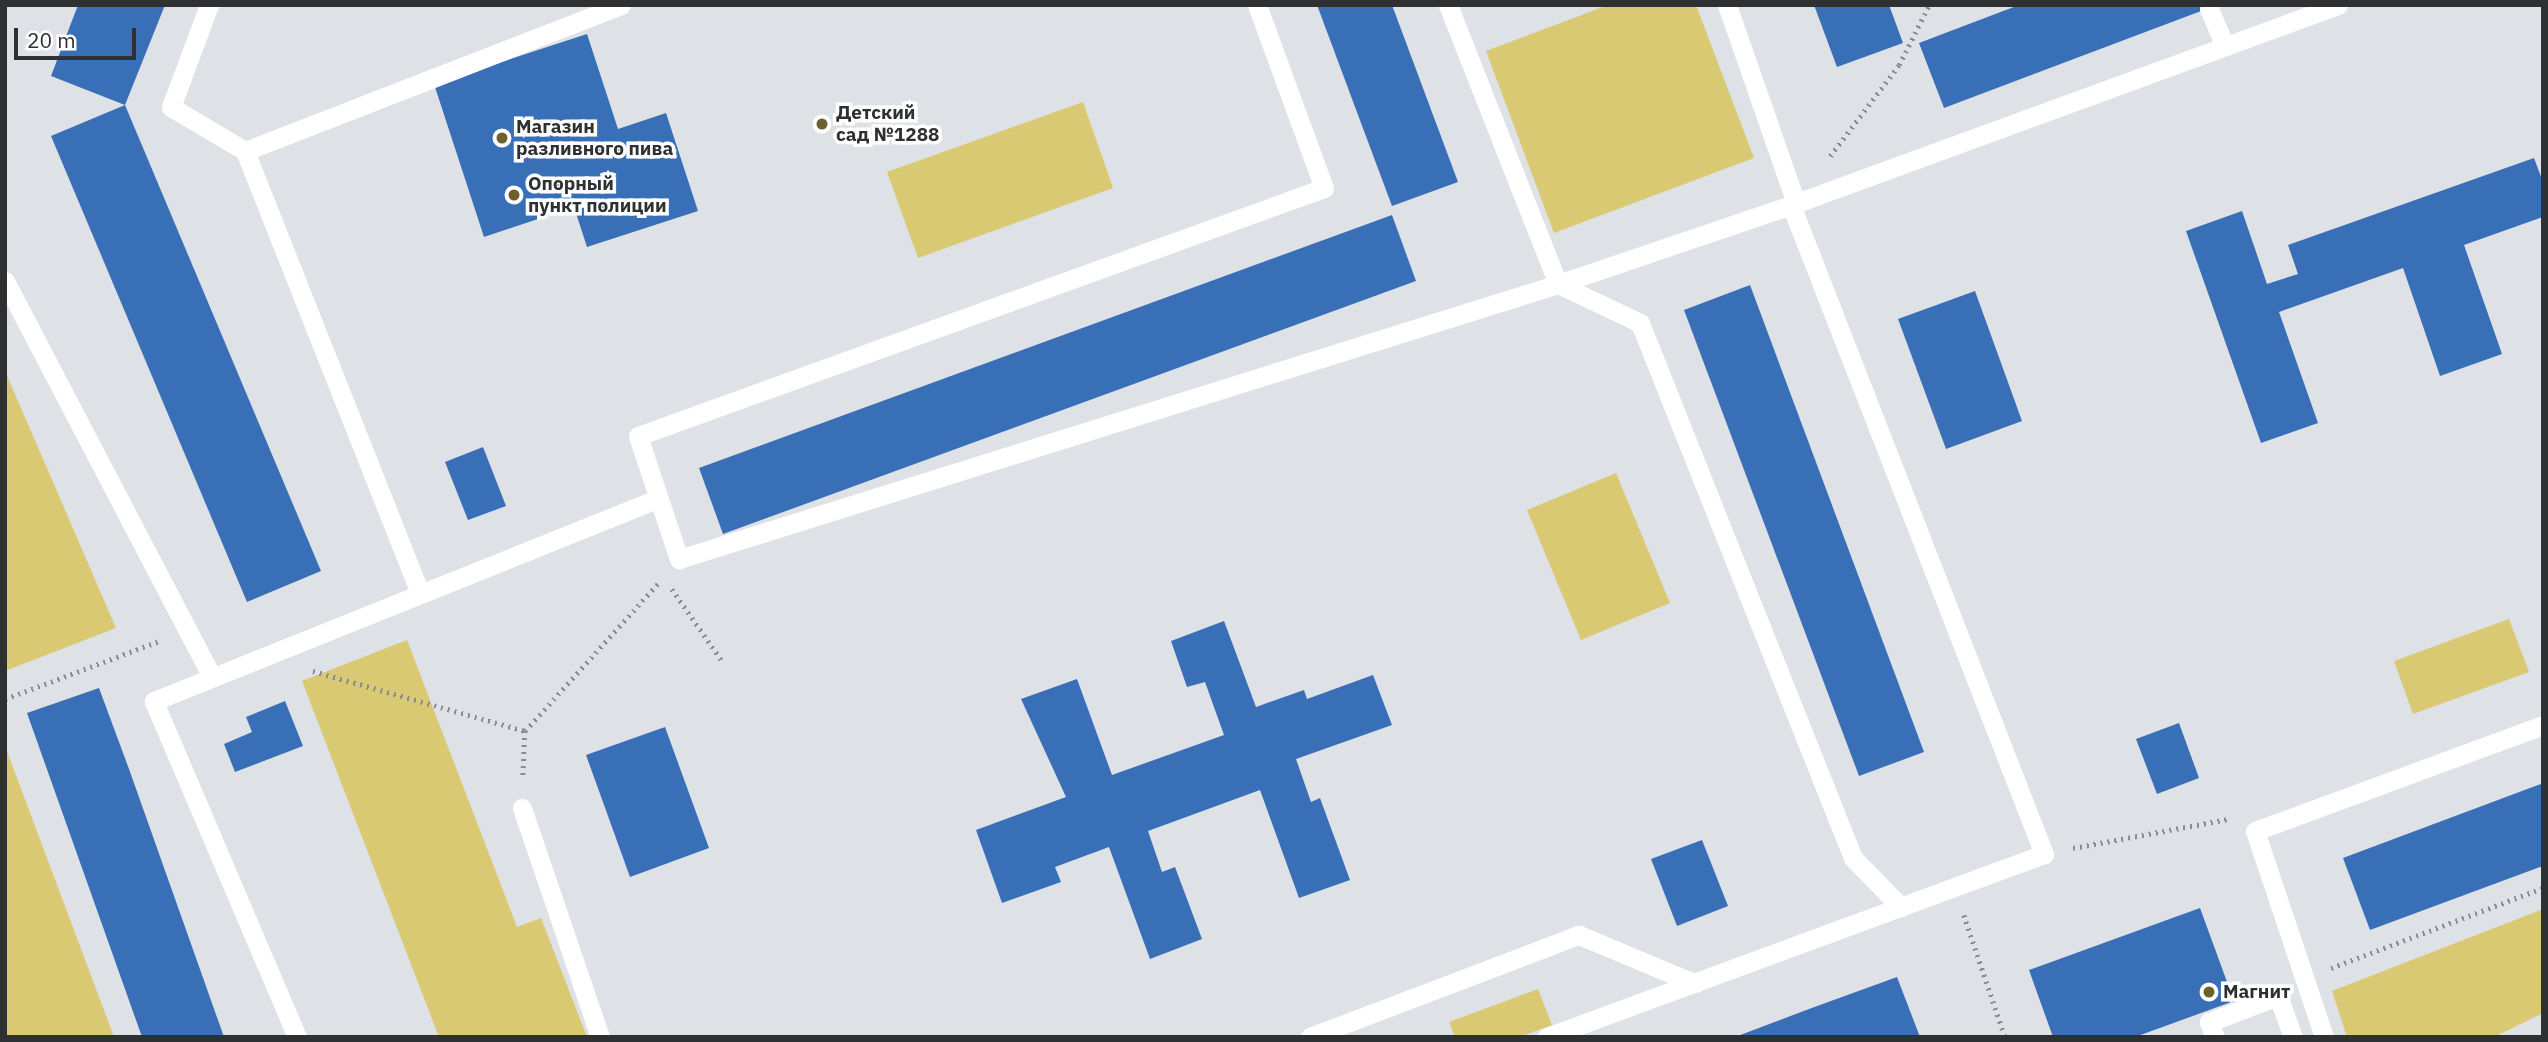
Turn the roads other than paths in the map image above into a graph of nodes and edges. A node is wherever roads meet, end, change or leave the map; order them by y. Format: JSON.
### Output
{"nodes":[{"id":1,"x":209,"y":5,"type":"edge"},
{"id":2,"x":621,"y":5,"type":"edge"},
{"id":3,"x":1257,"y":5,"type":"edge"},
{"id":4,"x":1448,"y":5,"type":"edge"},
{"id":5,"x":1727,"y":5,"type":"edge"},
{"id":6,"x":2338,"y":5,"type":"edge"},
{"id":7,"x":2209,"y":9,"type":"dead end"},
{"id":8,"x":2225,"y":46,"type":"junction"},
{"id":9,"x":244,"y":151,"type":"junction"},
{"id":10,"x":1793,"y":204,"type":"junction"},
{"id":11,"x":5,"y":281,"type":"edge"},
{"id":12,"x":1558,"y":284,"type":"junction"},
{"id":13,"x":657,"y":499,"type":"junction"},
{"id":14,"x":420,"y":592,"type":"junction"},
{"id":15,"x":211,"y":675,"type":"junction"},
{"id":16,"x":2543,"y":725,"type":"edge"},
{"id":17,"x":522,"y":808,"type":"road end"},
{"id":18,"x":1901,"y":907,"type":"junction"},
{"id":19,"x":1694,"y":983,"type":"junction"},
{"id":20,"x":2321,"y":1028,"type":"edge"},
{"id":21,"x":2292,"y":1034,"type":"edge"},
{"id":22,"x":297,"y":1037,"type":"edge"},
{"id":23,"x":600,"y":1037,"type":"edge"},
{"id":24,"x":1310,"y":1037,"type":"edge"},
{"id":25,"x":1546,"y":1037,"type":"edge"},
{"id":26,"x":2214,"y":1037,"type":"edge"}],
"edges":[{"from":1,"to":9,"type":"lane"},
{"from":2,"to":9,"type":"lane"},
{"from":3,"to":13,"type":"lane"},
{"from":4,"to":12,"type":"lane"},
{"from":5,"to":10,"type":"lane"},
{"from":6,"to":8,"type":"lane"},
{"from":7,"to":8,"type":"lane"},
{"from":8,"to":10,"type":"lane"},
{"from":9,"to":14,"type":"lane"},
{"from":10,"to":12,"type":"lane"},
{"from":10,"to":18,"type":"lane"},
{"from":11,"to":15,"type":"lane"},
{"from":12,"to":13,"type":"lane"},
{"from":12,"to":18,"type":"lane"},
{"from":13,"to":14,"type":"lane"},
{"from":14,"to":15,"type":"lane"},
{"from":15,"to":22,"type":"lane"},
{"from":16,"to":20,"type":"lane"},
{"from":17,"to":23,"type":"lane"},
{"from":18,"to":19,"type":"lane"},
{"from":19,"to":24,"type":"lane"},
{"from":19,"to":25,"type":"lane"},
{"from":20,"to":21,"type":"lane"},
{"from":21,"to":26,"type":"lane"}]}
